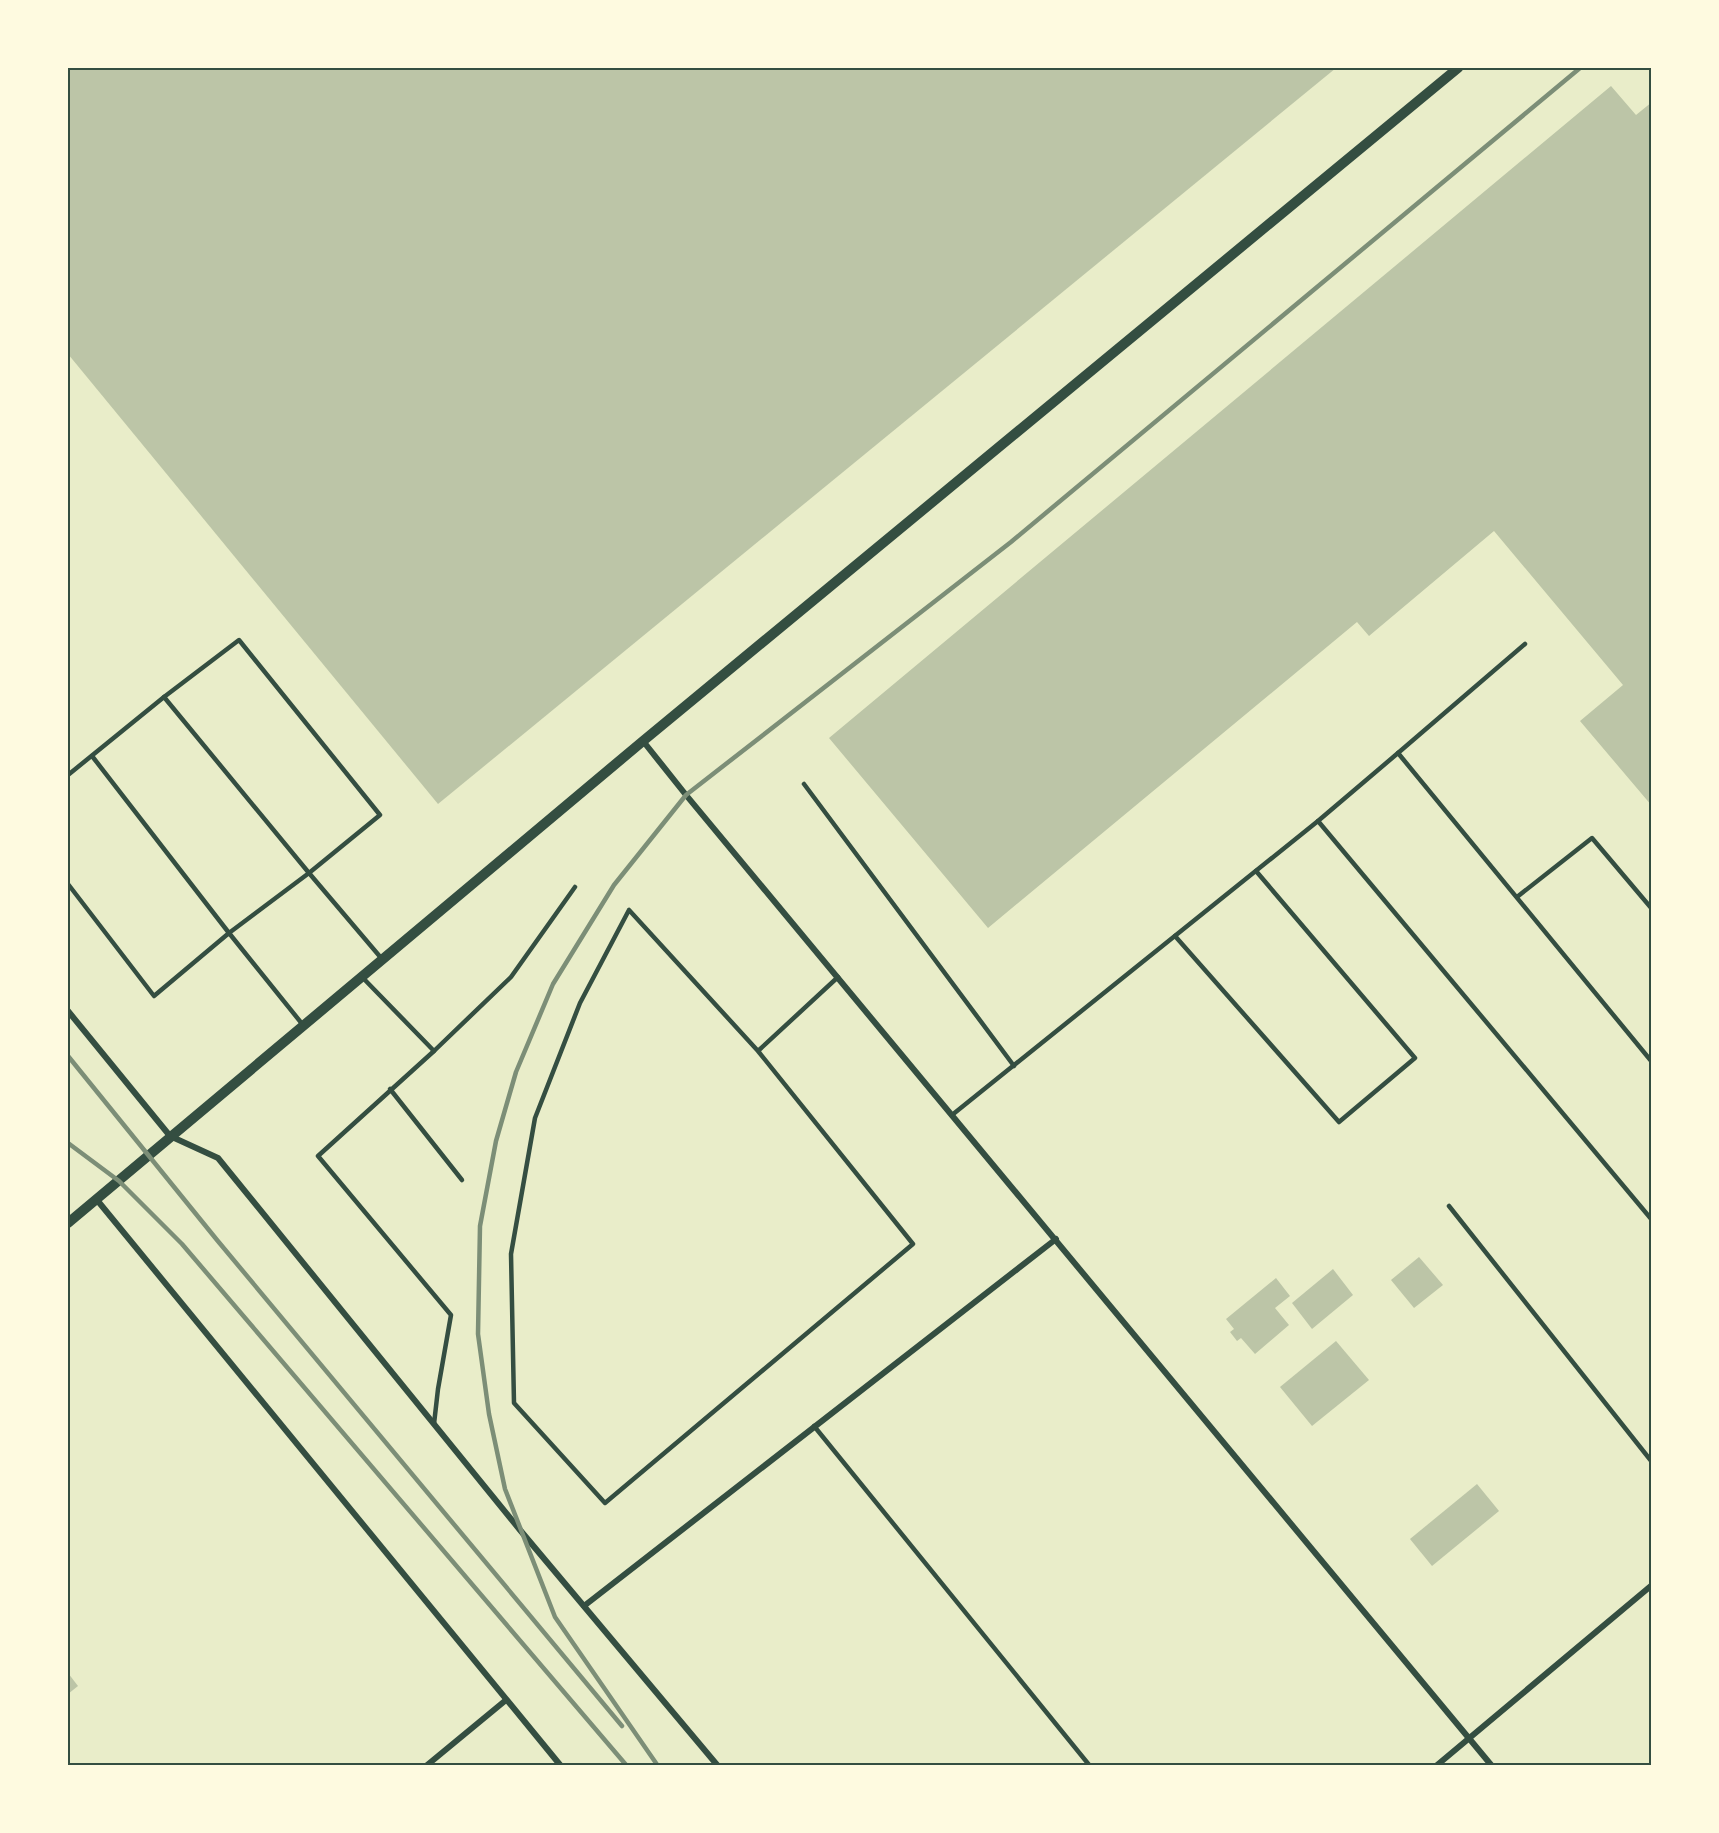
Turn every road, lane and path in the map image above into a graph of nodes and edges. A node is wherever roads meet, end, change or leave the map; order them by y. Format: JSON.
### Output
{"nodes":[{"id":1,"x":1458,"y":68,"type":"edge"},
{"id":2,"x":1525,"y":644,"type":"dead end"},
{"id":3,"x":164,"y":698,"type":"junction"},
{"id":4,"x":643,"y":741,"type":"junction"},
{"id":5,"x":1398,"y":753,"type":"junction"},
{"id":6,"x":92,"y":756,"type":"junction"},
{"id":7,"x":68,"y":775,"type":"edge"},
{"id":8,"x":804,"y":784,"type":"dead end"},
{"id":9,"x":1318,"y":821,"type":"junction"},
{"id":10,"x":1256,"y":871,"type":"junction"},
{"id":11,"x":309,"y":873,"type":"junction"},
{"id":12,"x":68,"y":884,"type":"edge"},
{"id":13,"x":575,"y":887,"type":"dead end"},
{"id":14,"x":1516,"y":897,"type":"junction"},
{"id":15,"x":1652,"y":909,"type":"edge"},
{"id":16,"x":229,"y":933,"type":"junction"},
{"id":17,"x":1175,"y":936,"type":"junction"},
{"id":18,"x":382,"y":958,"type":"junction"},
{"id":19,"x":361,"y":976,"type":"junction"},
{"id":20,"x":838,"y":977,"type":"junction"},
{"id":21,"x":68,"y":1011,"type":"edge"},
{"id":22,"x":303,"y":1025,"type":"junction"},
{"id":23,"x":434,"y":1051,"type":"junction"},
{"id":24,"x":758,"y":1051,"type":"junction"},
{"id":25,"x":1652,"y":1062,"type":"edge"},
{"id":26,"x":1014,"y":1066,"type":"junction"},
{"id":27,"x":390,"y":1089,"type":"junction"},
{"id":28,"x":952,"y":1115,"type":"junction"},
{"id":29,"x":170,"y":1136,"type":"junction"},
{"id":30,"x":462,"y":1180,"type":"dead end"},
{"id":31,"x":97,"y":1200,"type":"junction"},
{"id":32,"x":1449,"y":1206,"type":"dead end"},
{"id":33,"x":1652,"y":1220,"type":"edge"},
{"id":34,"x":68,"y":1223,"type":"edge"},
{"id":35,"x":1056,"y":1239,"type":"junction"},
{"id":36,"x":434,"y":1424,"type":"junction"},
{"id":37,"x":814,"y":1426,"type":"junction"},
{"id":38,"x":1652,"y":1462,"type":"edge"},
{"id":39,"x":1652,"y":1586,"type":"edge"},
{"id":40,"x":584,"y":1606,"type":"junction"},
{"id":41,"x":506,"y":1701,"type":"junction"},
{"id":42,"x":1469,"y":1738,"type":"junction"},
{"id":43,"x":426,"y":1766,"type":"edge"},
{"id":44,"x":561,"y":1766,"type":"edge"},
{"id":45,"x":718,"y":1766,"type":"edge"},
{"id":46,"x":1089,"y":1766,"type":"edge"},
{"id":47,"x":1436,"y":1766,"type":"edge"},
{"id":48,"x":1492,"y":1766,"type":"edge"}],
"edges":[{"from":1,"to":4,"type":"street"},
{"from":2,"to":5,"type":"lane"},
{"from":3,"to":6,"type":"lane"},
{"from":3,"to":11,"type":"lane"},
{"from":3,"to":11,"type":"lane"},
{"from":4,"to":18,"type":"street"},
{"from":4,"to":20,"type":"street"},
{"from":5,"to":9,"type":"lane"},
{"from":5,"to":14,"type":"lane"},
{"from":6,"to":7,"type":"lane"},
{"from":6,"to":16,"type":"lane"},
{"from":8,"to":26,"type":"lane"},
{"from":9,"to":10,"type":"lane"},
{"from":9,"to":33,"type":"lane"},
{"from":10,"to":17,"type":"lane"},
{"from":10,"to":17,"type":"lane"},
{"from":11,"to":16,"type":"lane"},
{"from":11,"to":18,"type":"lane"},
{"from":12,"to":16,"type":"lane"},
{"from":13,"to":23,"type":"lane"},
{"from":14,"to":15,"type":"lane"},
{"from":14,"to":25,"type":"lane"},
{"from":16,"to":22,"type":"lane"},
{"from":17,"to":26,"type":"lane"},
{"from":18,"to":19,"type":"street"},
{"from":19,"to":22,"type":"street"},
{"from":19,"to":23,"type":"lane"},
{"from":20,"to":24,"type":"lane"},
{"from":20,"to":28,"type":"street"},
{"from":21,"to":29,"type":"street"},
{"from":22,"to":29,"type":"street"},
{"from":23,"to":27,"type":"lane"},
{"from":24,"to":24,"type":"lane"},
{"from":26,"to":28,"type":"lane"},
{"from":27,"to":30,"type":"lane"},
{"from":27,"to":36,"type":"lane"},
{"from":28,"to":35,"type":"street"},
{"from":29,"to":31,"type":"street"},
{"from":29,"to":36,"type":"street"},
{"from":31,"to":34,"type":"street"},
{"from":31,"to":41,"type":"street"},
{"from":32,"to":38,"type":"lane"},
{"from":35,"to":37,"type":"street"},
{"from":35,"to":42,"type":"street"},
{"from":36,"to":40,"type":"street"},
{"from":37,"to":40,"type":"street"},
{"from":37,"to":46,"type":"lane"},
{"from":39,"to":42,"type":"street"},
{"from":40,"to":45,"type":"street"},
{"from":41,"to":43,"type":"street"},
{"from":41,"to":44,"type":"street"},
{"from":42,"to":47,"type":"street"},
{"from":42,"to":48,"type":"street"}]}
